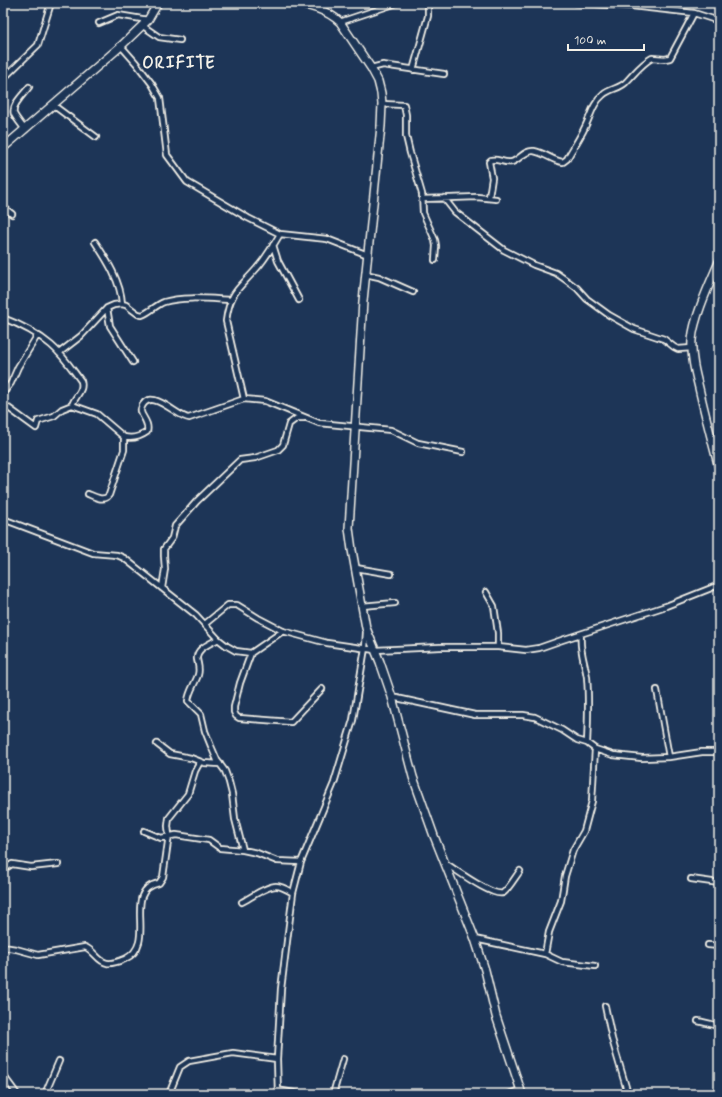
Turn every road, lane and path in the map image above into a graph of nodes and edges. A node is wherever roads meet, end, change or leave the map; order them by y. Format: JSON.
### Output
{"nodes":[{"id":1,"x":51,"y":3,"type":"edge"},
{"id":2,"x":158,"y":3,"type":"edge"},
{"id":3,"x":287,"y":3,"type":"edge"},
{"id":4,"x":397,"y":3,"type":"edge"},
{"id":5,"x":428,"y":3,"type":"edge"},
{"id":6,"x":577,"y":3,"type":"edge"},
{"id":7,"x":694,"y":13,"type":"junction"},
{"id":8,"x":719,"y":21,"type":"edge"},
{"id":9,"x":340,"y":22,"type":"junction"},
{"id":10,"x":99,"y":23,"type":"dead end"},
{"id":11,"x":145,"y":23,"type":"junction"},
{"id":12,"x":180,"y":40,"type":"dead end"},
{"id":13,"x":121,"y":46,"type":"junction"},
{"id":14,"x":371,"y":68,"type":"junction"},
{"id":15,"x":413,"y":70,"type":"junction"},
{"id":16,"x":444,"y":74,"type":"dead end"},
{"id":17,"x":3,"y":79,"type":"edge"},
{"id":18,"x":29,"y":87,"type":"dead end"},
{"id":19,"x":382,"y":104,"type":"junction"},
{"id":20,"x":53,"y":105,"type":"junction"},
{"id":21,"x":25,"y":130,"type":"junction"},
{"id":22,"x":96,"y":137,"type":"dead end"},
{"id":23,"x":3,"y":148,"type":"edge"},
{"id":24,"x":488,"y":197,"type":"junction"},
{"id":25,"x":444,"y":198,"type":"junction"},
{"id":26,"x":423,"y":199,"type":"junction"},
{"id":27,"x":496,"y":199,"type":"dead end"},
{"id":28,"x":3,"y":207,"type":"edge"},
{"id":29,"x":12,"y":214,"type":"dead end"},
{"id":30,"x":280,"y":234,"type":"junction"},
{"id":31,"x":95,"y":242,"type":"dead end"},
{"id":32,"x":273,"y":245,"type":"junction"},
{"id":33,"x":368,"y":255,"type":"junction"},
{"id":34,"x":436,"y":260,"type":"dead end"},
{"id":35,"x":719,"y":262,"type":"edge"},
{"id":36,"x":365,"y":274,"type":"junction"},
{"id":37,"x":412,"y":292,"type":"dead end"},
{"id":38,"x":230,"y":300,"type":"junction"},
{"id":39,"x":298,"y":300,"type":"dead end"},
{"id":40,"x":122,"y":304,"type":"junction"},
{"id":41,"x":107,"y":308,"type":"junction"},
{"id":42,"x":3,"y":318,"type":"edge"},
{"id":43,"x":37,"y":336,"type":"junction"},
{"id":44,"x":692,"y":348,"type":"junction"},
{"id":45,"x":59,"y":353,"type":"junction"},
{"id":46,"x":133,"y":362,"type":"dead end"},
{"id":47,"x":3,"y":393,"type":"edge"},
{"id":48,"x":244,"y":399,"type":"junction"},
{"id":49,"x":3,"y":404,"type":"edge"},
{"id":50,"x":72,"y":405,"type":"junction"},
{"id":51,"x":308,"y":418,"type":"junction"},
{"id":52,"x":355,"y":426,"type":"junction"},
{"id":53,"x":124,"y":437,"type":"junction"},
{"id":54,"x":463,"y":452,"type":"dead end"},
{"id":55,"x":718,"y":463,"type":"edge"},
{"id":56,"x":88,"y":494,"type":"dead end"},
{"id":57,"x":3,"y":519,"type":"edge"},
{"id":58,"x":356,"y":568,"type":"junction"},
{"id":59,"x":391,"y":574,"type":"dead end"},
{"id":60,"x":719,"y":585,"type":"edge"},
{"id":61,"x":162,"y":588,"type":"junction"},
{"id":62,"x":486,"y":592,"type":"dead end"},
{"id":63,"x":395,"y":603,"type":"dead end"},
{"id":64,"x":362,"y":606,"type":"junction"},
{"id":65,"x":205,"y":624,"type":"junction"},
{"id":66,"x":366,"y":628,"type":"junction"},
{"id":67,"x":283,"y":631,"type":"junction"},
{"id":68,"x":581,"y":634,"type":"junction"},
{"id":69,"x":218,"y":639,"type":"junction"},
{"id":70,"x":498,"y":647,"type":"junction"},
{"id":71,"x":366,"y":648,"type":"junction"},
{"id":72,"x":375,"y":650,"type":"junction"},
{"id":73,"x":252,"y":654,"type":"junction"},
{"id":74,"x":322,"y":689,"type":"dead end"},
{"id":75,"x":657,"y":690,"type":"dead end"},
{"id":76,"x":392,"y":697,"type":"junction"},
{"id":77,"x":587,"y":743,"type":"junction"},
{"id":78,"x":157,"y":744,"type":"dead end"},
{"id":79,"x":595,"y":749,"type":"junction"},
{"id":80,"x":719,"y":752,"type":"edge"},
{"id":81,"x":669,"y":757,"type":"junction"},
{"id":82,"x":200,"y":762,"type":"junction"},
{"id":83,"x":220,"y":764,"type":"junction"},
{"id":84,"x":144,"y":831,"type":"dead end"},
{"id":85,"x":169,"y":835,"type":"junction"},
{"id":86,"x":243,"y":850,"type":"junction"},
{"id":87,"x":301,"y":862,"type":"junction"},
{"id":88,"x":445,"y":863,"type":"junction"},
{"id":89,"x":58,"y":864,"type":"dead end"},
{"id":90,"x":3,"y":870,"type":"edge"},
{"id":91,"x":520,"y":871,"type":"dead end"},
{"id":92,"x":691,"y":879,"type":"dead end"},
{"id":93,"x":719,"y":883,"type":"edge"},
{"id":94,"x":293,"y":893,"type":"junction"},
{"id":95,"x":242,"y":902,"type":"dead end"},
{"id":96,"x":475,"y":939,"type":"junction"},
{"id":97,"x":708,"y":945,"type":"dead end"},
{"id":98,"x":719,"y":946,"type":"edge"},
{"id":99,"x":3,"y":947,"type":"edge"},
{"id":100,"x":545,"y":954,"type":"junction"},
{"id":101,"x":595,"y":966,"type":"dead end"},
{"id":102,"x":605,"y":1006,"type":"dead end"},
{"id":103,"x":698,"y":1022,"type":"dead end"},
{"id":104,"x":719,"y":1026,"type":"edge"},
{"id":105,"x":343,"y":1058,"type":"dead end"},
{"id":106,"x":276,"y":1059,"type":"junction"},
{"id":107,"x":59,"y":1061,"type":"dead end"},
{"id":108,"x":3,"y":1074,"type":"edge"},
{"id":109,"x":278,"y":1092,"type":"edge"},
{"id":110,"x":521,"y":1092,"type":"edge"},
{"id":111,"x":18,"y":1094,"type":"edge"},
{"id":112,"x":45,"y":1094,"type":"edge"},
{"id":113,"x":169,"y":1094,"type":"edge"},
{"id":114,"x":300,"y":1094,"type":"edge"},
{"id":115,"x":333,"y":1094,"type":"edge"},
{"id":116,"x":509,"y":1094,"type":"edge"},
{"id":117,"x":628,"y":1094,"type":"edge"}],
"edges":[{"from":1,"to":17,"type":"street"},
{"from":2,"to":11,"type":"main road"},
{"from":3,"to":9,"type":"main road"},
{"from":4,"to":9,"type":"street"},
{"from":5,"to":15,"type":"street"},
{"from":6,"to":7,"type":"street"},
{"from":7,"to":8,"type":"street"},
{"from":7,"to":24,"type":"street"},
{"from":9,"to":14,"type":"main road"},
{"from":10,"to":11,"type":"street"},
{"from":11,"to":12,"type":"street"},
{"from":11,"to":13,"type":"main road"},
{"from":13,"to":20,"type":"main road"},
{"from":13,"to":30,"type":"street"},
{"from":14,"to":15,"type":"street"},
{"from":14,"to":19,"type":"main road"},
{"from":15,"to":16,"type":"street"},
{"from":18,"to":21,"type":"street"},
{"from":19,"to":26,"type":"street"},
{"from":19,"to":33,"type":"main road"},
{"from":20,"to":21,"type":"main road"},
{"from":20,"to":22,"type":"street"},
{"from":21,"to":23,"type":"main road"},
{"from":24,"to":25,"type":"street"},
{"from":24,"to":27,"type":"street"},
{"from":25,"to":26,"type":"street"},
{"from":25,"to":44,"type":"street"},
{"from":26,"to":34,"type":"street"},
{"from":28,"to":29,"type":"street"},
{"from":30,"to":32,"type":"street"},
{"from":30,"to":33,"type":"street"},
{"from":31,"to":40,"type":"street"},
{"from":32,"to":38,"type":"street"},
{"from":32,"to":39,"type":"street"},
{"from":33,"to":36,"type":"main road"},
{"from":35,"to":44,"type":"main road"},
{"from":36,"to":37,"type":"street"},
{"from":36,"to":52,"type":"main road"},
{"from":38,"to":40,"type":"street"},
{"from":38,"to":48,"type":"street"},
{"from":40,"to":41,"type":"street"},
{"from":41,"to":45,"type":"street"},
{"from":41,"to":46,"type":"street"},
{"from":42,"to":43,"type":"street"},
{"from":43,"to":45,"type":"street"},
{"from":43,"to":47,"type":"street"},
{"from":44,"to":55,"type":"main road"},
{"from":45,"to":50,"type":"street"},
{"from":48,"to":51,"type":"street"},
{"from":48,"to":53,"type":"street"},
{"from":49,"to":50,"type":"street"},
{"from":50,"to":53,"type":"street"},
{"from":51,"to":52,"type":"street"},
{"from":51,"to":61,"type":"street"},
{"from":52,"to":54,"type":"street"},
{"from":52,"to":58,"type":"main road"},
{"from":53,"to":56,"type":"street"},
{"from":57,"to":61,"type":"street"},
{"from":58,"to":59,"type":"street"},
{"from":58,"to":64,"type":"main road"},
{"from":60,"to":68,"type":"street"},
{"from":61,"to":65,"type":"street"},
{"from":62,"to":70,"type":"street"},
{"from":63,"to":64,"type":"street"},
{"from":64,"to":66,"type":"main road"},
{"from":65,"to":67,"type":"street"},
{"from":65,"to":69,"type":"street"},
{"from":66,"to":71,"type":"street"},
{"from":66,"to":72,"type":"main road"},
{"from":67,"to":71,"type":"street"},
{"from":67,"to":73,"type":"street"},
{"from":68,"to":70,"type":"street"},
{"from":68,"to":77,"type":"street"},
{"from":69,"to":73,"type":"street"},
{"from":69,"to":83,"type":"street"},
{"from":70,"to":72,"type":"street"},
{"from":71,"to":72,"type":"street"},
{"from":71,"to":87,"type":"street"},
{"from":72,"to":76,"type":"main road"},
{"from":73,"to":74,"type":"street"},
{"from":75,"to":81,"type":"street"},
{"from":76,"to":77,"type":"street"},
{"from":76,"to":88,"type":"main road"},
{"from":77,"to":79,"type":"street"},
{"from":78,"to":82,"type":"street"},
{"from":79,"to":81,"type":"street"},
{"from":79,"to":100,"type":"street"},
{"from":80,"to":81,"type":"street"},
{"from":82,"to":83,"type":"street"},
{"from":82,"to":85,"type":"street"},
{"from":83,"to":86,"type":"street"},
{"from":84,"to":85,"type":"street"},
{"from":85,"to":86,"type":"street"},
{"from":85,"to":99,"type":"street"},
{"from":86,"to":87,"type":"street"},
{"from":87,"to":94,"type":"street"},
{"from":88,"to":91,"type":"street"},
{"from":88,"to":96,"type":"main road"},
{"from":89,"to":90,"type":"street"},
{"from":92,"to":93,"type":"street"},
{"from":94,"to":95,"type":"street"},
{"from":94,"to":106,"type":"street"},
{"from":96,"to":100,"type":"street"},
{"from":96,"to":110,"type":"main road"},
{"from":97,"to":98,"type":"street"},
{"from":100,"to":101,"type":"street"},
{"from":102,"to":117,"type":"street"},
{"from":103,"to":104,"type":"street"},
{"from":105,"to":115,"type":"street"},
{"from":106,"to":109,"type":"street"},
{"from":106,"to":113,"type":"street"},
{"from":107,"to":112,"type":"street"},
{"from":108,"to":111,"type":"street"},
{"from":109,"to":114,"type":"street"},
{"from":110,"to":116,"type":"street"}]}
